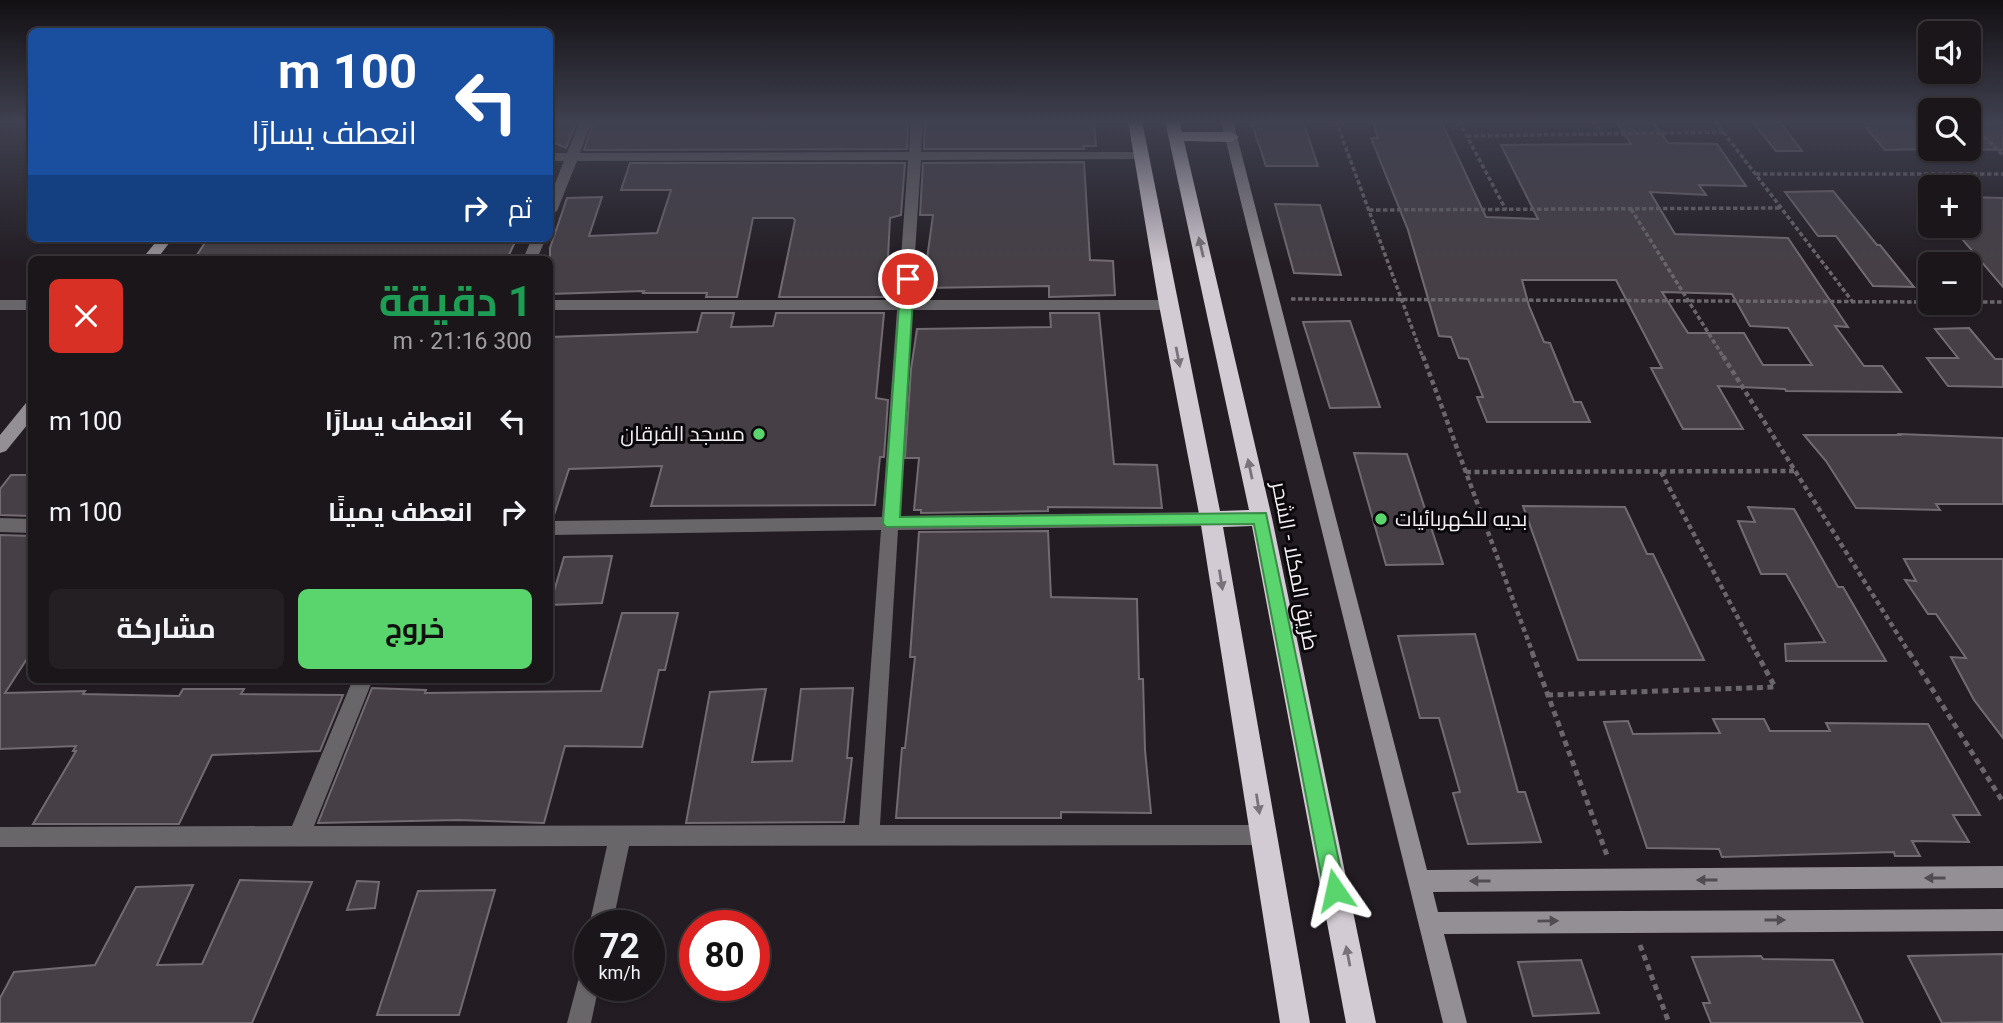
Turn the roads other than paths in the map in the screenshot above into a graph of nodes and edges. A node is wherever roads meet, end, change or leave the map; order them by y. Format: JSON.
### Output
{"nodes":[{"id":1,"x":566,"y":169,"type":"edge"},
{"id":2,"x":913,"y":169,"type":"edge"},
{"id":3,"x":1143,"y":169,"type":"edge"},
{"id":4,"x":1182,"y":169,"type":"edge"},
{"id":5,"x":1239,"y":169,"type":"edge"},
{"id":6,"x":553,"y":203,"type":"edge"},
{"id":7,"x":163,"y":242,"type":"edge"},
{"id":8,"x":151,"y":256,"type":"edge"},
{"id":9,"x":0,"y":304,"type":"edge"},
{"id":10,"x":906,"y":304,"type":"junction"},
{"id":11,"x":28,"y":305,"type":"edge"},
{"id":12,"x":553,"y":305,"type":"edge"},
{"id":13,"x":1168,"y":306,"type":"junction"},
{"id":14,"x":28,"y":412,"type":"edge"},
{"id":15,"x":0,"y":447,"type":"edge"},
{"id":16,"x":1261,"y":518,"type":"junction"},
{"id":17,"x":1210,"y":519,"type":"junction"},
{"id":18,"x":891,"y":523,"type":"junction"},
{"id":19,"x":0,"y":525,"type":"edge"},
{"id":20,"x":28,"y":526,"type":"edge"},
{"id":21,"x":553,"y":528,"type":"edge"},
{"id":22,"x":361,"y":683,"type":"edge"},
{"id":23,"x":869,"y":835,"type":"junction"},
{"id":24,"x":1263,"y":835,"type":"junction"},
{"id":25,"x":299,"y":836,"type":"junction"},
{"id":26,"x":620,"y":836,"type":"junction"},
{"id":27,"x":0,"y":837,"type":"edge"},
{"id":28,"x":2003,"y":877,"type":"edge"},
{"id":29,"x":1420,"y":881,"type":"junction"},
{"id":30,"x":604,"y":910,"type":"edge"},
{"id":31,"x":2003,"y":920,"type":"edge"},
{"id":32,"x":1431,"y":923,"type":"junction"},
{"id":33,"x":584,"y":1001,"type":"edge"},
{"id":34,"x":579,"y":1023,"type":"edge"},
{"id":35,"x":1295,"y":1023,"type":"edge"},
{"id":36,"x":1361,"y":1023,"type":"edge"},
{"id":37,"x":1455,"y":1023,"type":"edge"}],
"edges":[{"from":1,"to":6,"type":"street"},
{"from":2,"to":10,"type":"street"},
{"from":3,"to":13,"type":"highway"},
{"from":16,"to":4,"type":"highway","name":"طريق المكلا - الشحر","one_way":true},
{"from":5,"to":29,"type":"street"},
{"from":7,"to":8,"type":"street"},
{"from":9,"to":11,"type":"street"},
{"from":10,"to":12,"type":"street"},
{"from":10,"to":13,"type":"street"},
{"from":10,"to":18,"type":"street"},
{"from":13,"to":17,"type":"highway","one_way":true},
{"from":14,"to":15,"type":"street"},
{"from":16,"to":17,"type":"highway"},
{"from":36,"to":16,"type":"highway","name":"طريق المكلا - الشحر","one_way":true},
{"from":17,"to":18,"type":"street"},
{"from":17,"to":24,"type":"highway","one_way":true},
{"from":18,"to":21,"type":"street"},
{"from":18,"to":23,"type":"street"},
{"from":19,"to":20,"type":"street"},
{"from":22,"to":25,"type":"street"},
{"from":23,"to":24,"type":"street"},
{"from":23,"to":26,"type":"street"},
{"from":24,"to":35,"type":"highway"},
{"from":25,"to":26,"type":"street"},
{"from":25,"to":27,"type":"street"},
{"from":26,"to":30,"type":"street"},
{"from":28,"to":29,"type":"street","one_way":true},
{"from":29,"to":32,"type":"street"},
{"from":32,"to":31,"type":"street","one_way":true},
{"from":32,"to":37,"type":"street"},
{"from":33,"to":34,"type":"street"}]}
